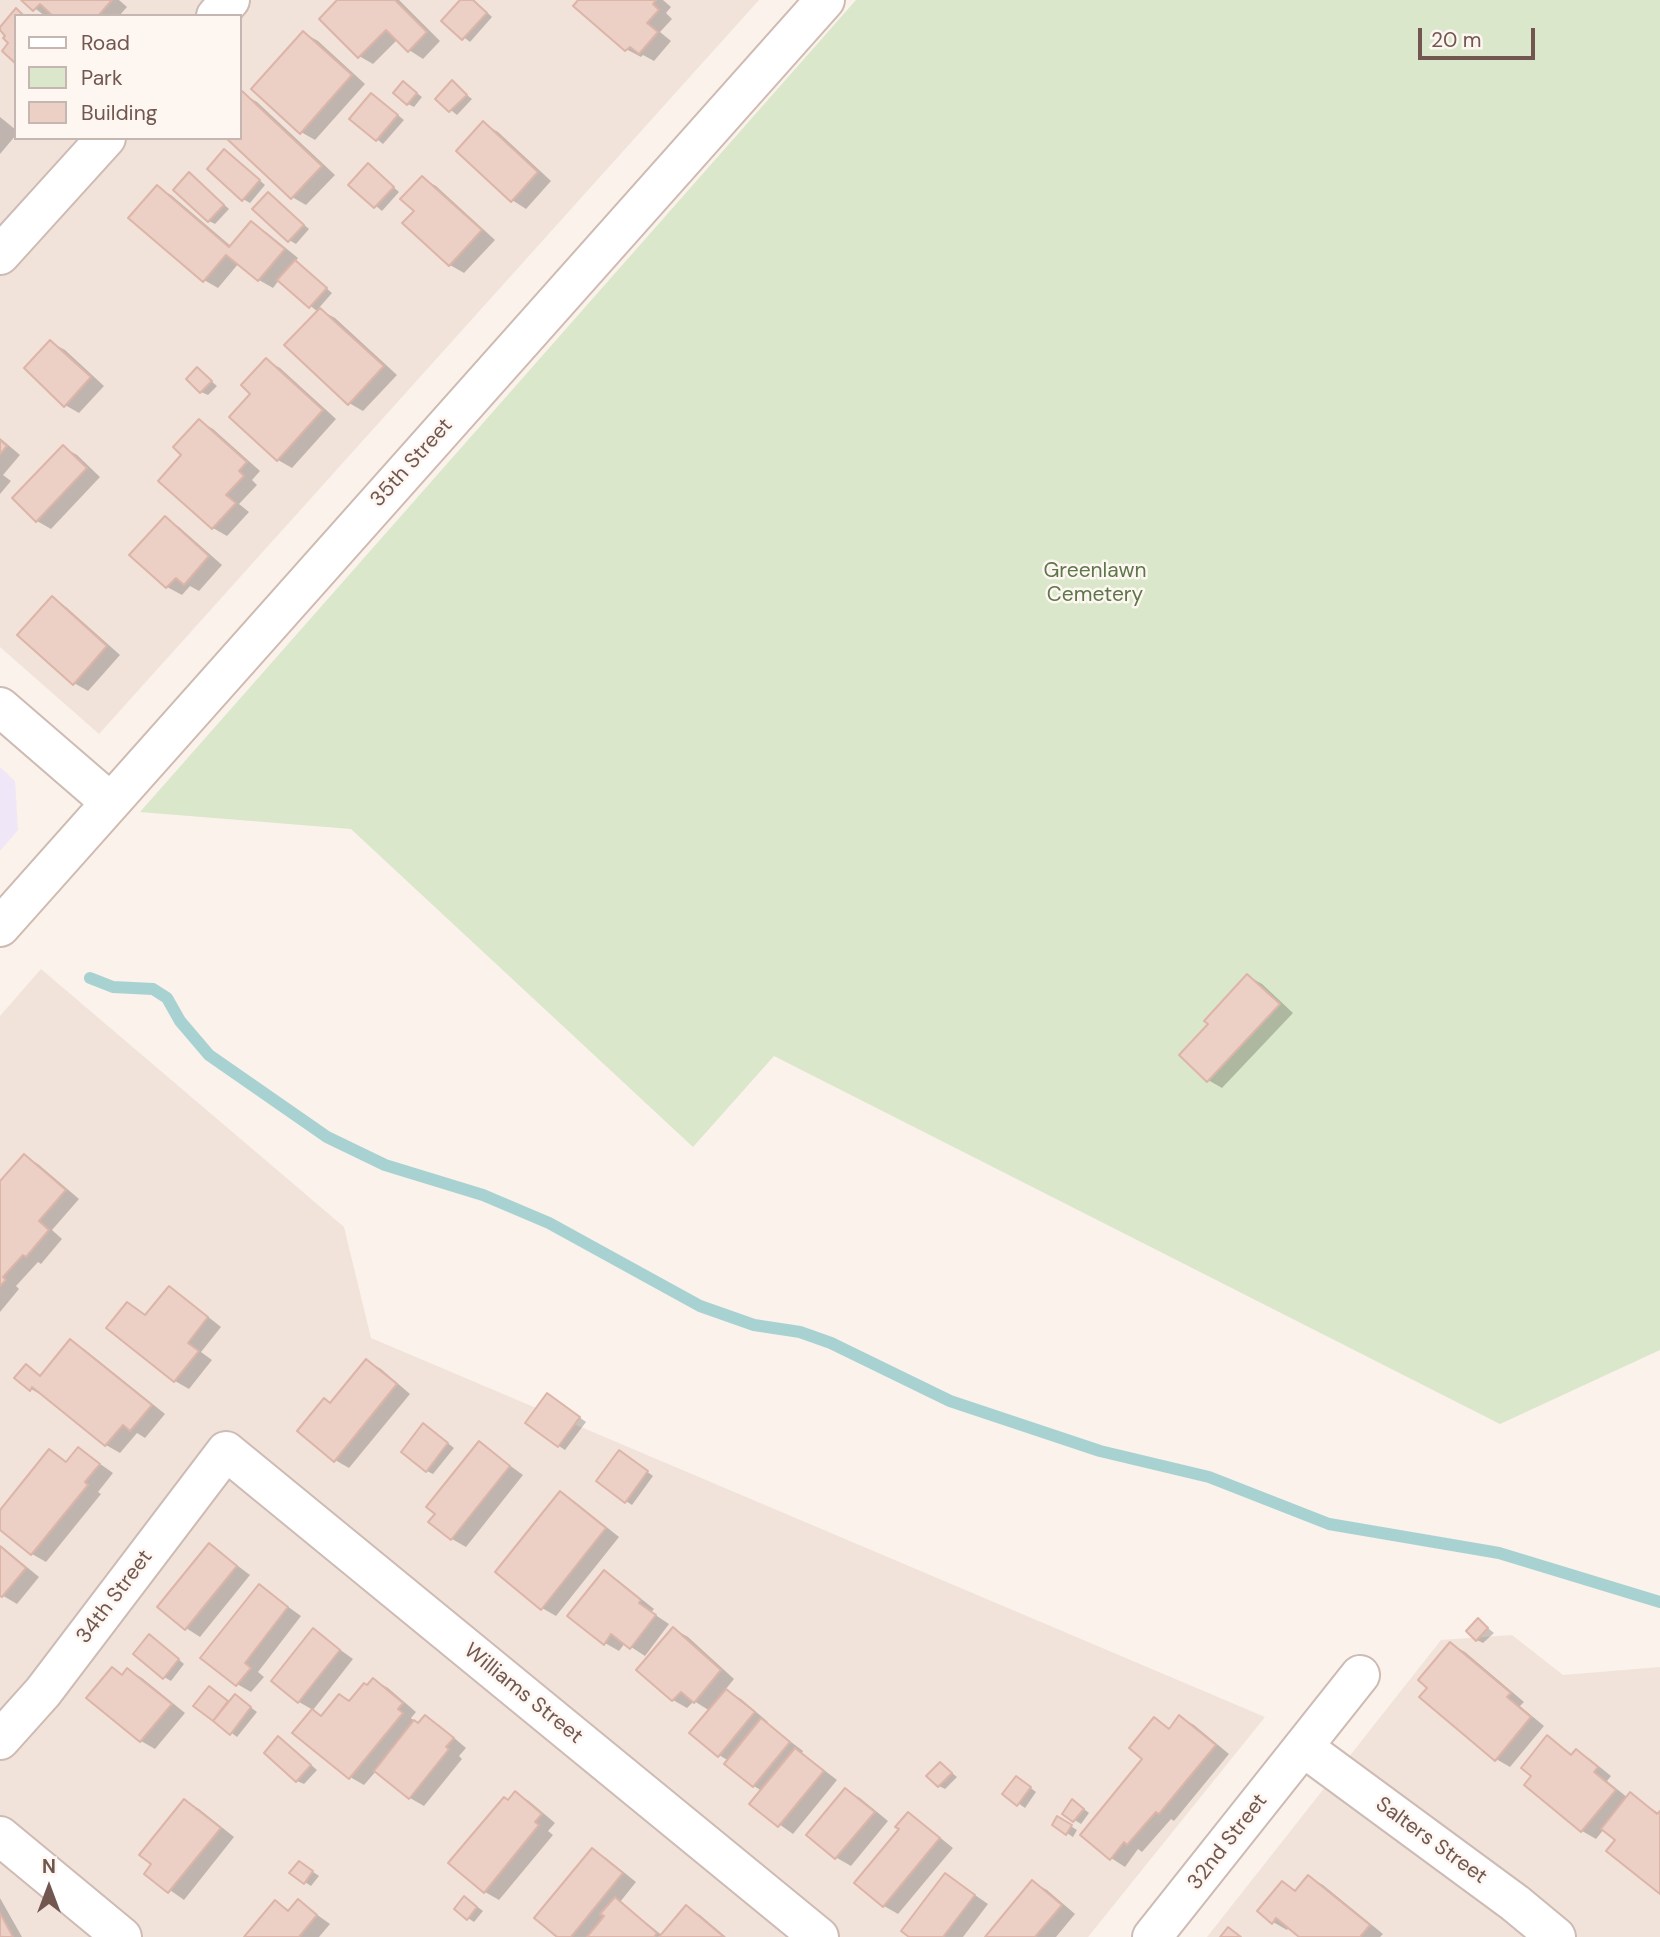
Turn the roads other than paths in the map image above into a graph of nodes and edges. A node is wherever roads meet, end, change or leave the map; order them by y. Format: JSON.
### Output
{"nodes":[{"id":1,"x":230,"y":0,"type":"edge"},
{"id":2,"x":825,"y":0,"type":"edge"},
{"id":3,"x":218,"y":14,"type":"edge"},
{"id":4,"x":104,"y":140,"type":"edge"},
{"id":5,"x":0,"y":255,"type":"edge"},
{"id":6,"x":0,"y":707,"type":"edge"},
{"id":7,"x":110,"y":802,"type":"junction"},
{"id":8,"x":0,"y":927,"type":"edge"},
{"id":9,"x":226,"y":1451,"type":"joint"},
{"id":10,"x":1360,"y":1675,"type":"dead end"},
{"id":11,"x":0,"y":1740,"type":"edge"},
{"id":12,"x":1303,"y":1747,"type":"junction"},
{"id":13,"x":0,"y":1836,"type":"edge"},
{"id":14,"x":122,"y":1937,"type":"edge"},
{"id":15,"x":820,"y":1937,"type":"edge"},
{"id":16,"x":1152,"y":1937,"type":"edge"},
{"id":17,"x":1556,"y":1937,"type":"edge"}],
"edges":[{"from":1,"to":3,"type":"street"},
{"from":2,"to":7,"type":"street","name":"35th Street"},
{"from":4,"to":5,"type":"street"},
{"from":6,"to":7,"type":"street"},
{"from":7,"to":8,"type":"street","name":"35th Street"},
{"from":9,"to":11,"type":"street","name":"34th Street"},
{"from":9,"to":15,"type":"street","name":"Williams Street"},
{"from":10,"to":12,"type":"street","name":"32nd Street"},
{"from":12,"to":16,"type":"street","name":"32nd Street"},
{"from":12,"to":17,"type":"street","name":"Salters Street"},
{"from":13,"to":14,"type":"street"}]}
